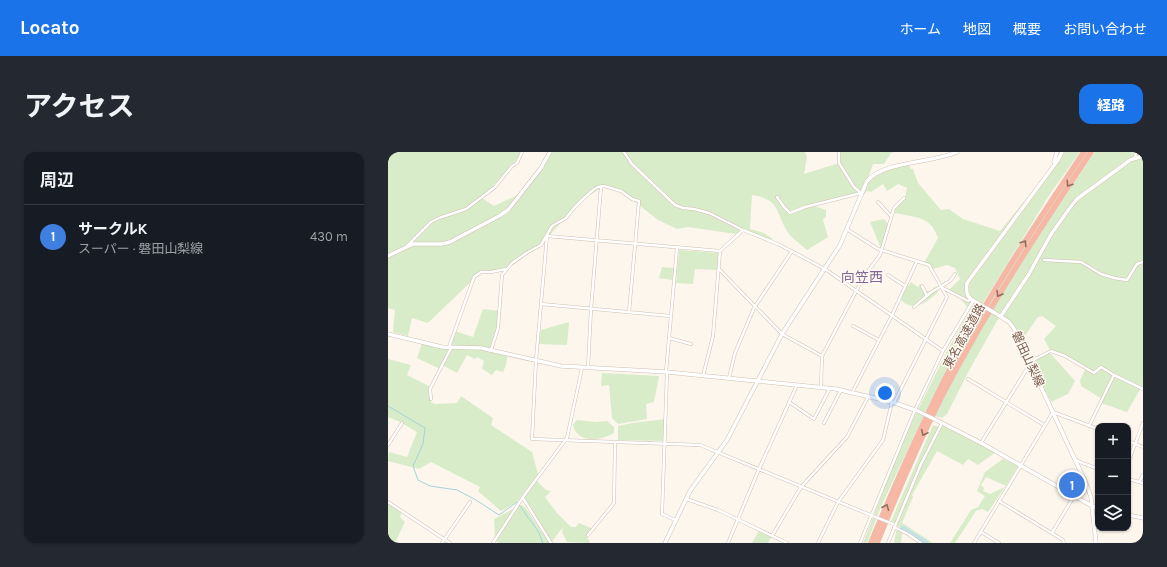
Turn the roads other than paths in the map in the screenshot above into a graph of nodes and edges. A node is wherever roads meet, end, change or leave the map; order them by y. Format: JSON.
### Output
{"nodes":[{"id":1,"x":522,"y":152,"type":"edge"},
{"id":2,"x":550,"y":152,"type":"edge"},
{"id":3,"x":624,"y":152,"type":"edge"},
{"id":4,"x":839,"y":152,"type":"edge"},
{"id":5,"x":957,"y":152,"type":"edge"},
{"id":6,"x":1057,"y":152,"type":"edge"},
{"id":7,"x":1062,"y":152,"type":"edge"},
{"id":8,"x":1084,"y":152,"type":"edge"},
{"id":9,"x":1091,"y":152,"type":"edge"},
{"id":10,"x":1136,"y":152,"type":"edge"},
{"id":11,"x":1143,"y":156,"type":"edge"},
{"id":12,"x":1136,"y":158,"type":"junction"},
{"id":13,"x":1051,"y":168,"type":"junction"},
{"id":14,"x":602,"y":186,"type":"junction"},
{"id":15,"x":861,"y":193,"type":"junction"},
{"id":16,"x":776,"y":197,"type":"dead end"},
{"id":17,"x":904,"y":198,"type":"dead end"},
{"id":18,"x":878,"y":202,"type":"dead end"},
{"id":19,"x":892,"y":216,"type":"junction"},
{"id":20,"x":743,"y":230,"type":"junction"},
{"id":21,"x":848,"y":230,"type":"junction"},
{"id":22,"x":547,"y":236,"type":"junction"},
{"id":23,"x":597,"y":241,"type":"junction"},
{"id":24,"x":635,"y":244,"type":"junction"},
{"id":25,"x":407,"y":246,"type":"junction"},
{"id":26,"x":677,"y":248,"type":"junction"},
{"id":27,"x":792,"y":250,"type":"junction"},
{"id":28,"x":882,"y":251,"type":"junction"},
{"id":29,"x":720,"y":252,"type":"junction"},
{"id":30,"x":388,"y":256,"type":"edge"},
{"id":31,"x":1044,"y":260,"type":"dead end"},
{"id":32,"x":917,"y":261,"type":"junction"},
{"id":33,"x":1143,"y":262,"type":"edge"},
{"id":34,"x":507,"y":269,"type":"junction"},
{"id":35,"x":719,"y":269,"type":"junction"},
{"id":36,"x":825,"y":269,"type":"junction"},
{"id":37,"x":955,"y":274,"type":"dead end"},
{"id":38,"x":888,"y":275,"type":"dead end"},
{"id":39,"x":905,"y":286,"type":"junction"},
{"id":40,"x":922,"y":286,"type":"dead end"},
{"id":41,"x":942,"y":287,"type":"junction"},
{"id":42,"x":856,"y":291,"type":"junction"},
{"id":43,"x":927,"y":296,"type":"junction"},
{"id":44,"x":972,"y":300,"type":"junction"},
{"id":45,"x":541,"y":304,"type":"junction"},
{"id":46,"x":755,"y":306,"type":"junction"},
{"id":47,"x":914,"y":307,"type":"dead end"},
{"id":48,"x":591,"y":309,"type":"junction"},
{"id":49,"x":628,"y":312,"type":"junction"},
{"id":50,"x":892,"y":315,"type":"junction"},
{"id":51,"x":670,"y":316,"type":"junction"},
{"id":52,"x":1000,"y":316,"type":"junction"},
{"id":53,"x":853,"y":326,"type":"dead end"},
{"id":54,"x":388,"y":334,"type":"edge"},
{"id":55,"x":782,"y":334,"type":"junction"},
{"id":56,"x":668,"y":338,"type":"junction"},
{"id":57,"x":926,"y":339,"type":"junction"},
{"id":58,"x":879,"y":340,"type":"junction"},
{"id":59,"x":691,"y":344,"type":"dead end"},
{"id":60,"x":450,"y":348,"type":"junction"},
{"id":61,"x":491,"y":350,"type":"junction"},
{"id":62,"x":943,"y":350,"type":"junction"},
{"id":63,"x":822,"y":356,"type":"junction"},
{"id":64,"x":536,"y":360,"type":"junction"},
{"id":65,"x":1030,"y":364,"type":"junction"},
{"id":66,"x":582,"y":368,"type":"junction"},
{"id":67,"x":588,"y":368,"type":"junction"},
{"id":68,"x":666,"y":372,"type":"junction"},
{"id":69,"x":1114,"y":375,"type":"junction"},
{"id":70,"x":703,"y":376,"type":"junction"},
{"id":71,"x":729,"y":378,"type":"junction"},
{"id":72,"x":968,"y":379,"type":"dead end"},
{"id":73,"x":758,"y":381,"type":"junction"},
{"id":74,"x":797,"y":385,"type":"junction"},
{"id":75,"x":821,"y":387,"type":"junction"},
{"id":76,"x":830,"y":388,"type":"junction"},
{"id":77,"x":1143,"y":389,"type":"edge"},
{"id":78,"x":841,"y":390,"type":"junction"},
{"id":79,"x":852,"y":393,"type":"junction"},
{"id":80,"x":868,"y":397,"type":"junction"},
{"id":81,"x":431,"y":399,"type":"dead end"},
{"id":82,"x":789,"y":402,"type":"junction"},
{"id":83,"x":1006,"y":402,"type":"junction"},
{"id":84,"x":893,"y":403,"type":"junction"},
{"id":85,"x":917,"y":410,"type":"junction"},
{"id":86,"x":1053,"y":412,"type":"junction"},
{"id":87,"x":941,"y":422,"type":"junction"},
{"id":88,"x":402,"y":423,"type":"dead end"},
{"id":89,"x":824,"y":423,"type":"dead end"},
{"id":90,"x":1143,"y":423,"type":"edge"},
{"id":91,"x":1044,"y":425,"type":"junction"},
{"id":92,"x":1089,"y":426,"type":"junction"},
{"id":93,"x":1095,"y":428,"type":"edge"},
{"id":94,"x":566,"y":440,"type":"junction"},
{"id":95,"x":615,"y":442,"type":"junction"},
{"id":96,"x":1131,"y":442,"type":"edge"},
{"id":97,"x":981,"y":443,"type":"junction"},
{"id":98,"x":388,"y":444,"type":"edge"},
{"id":99,"x":665,"y":444,"type":"junction"},
{"id":100,"x":1135,"y":444,"type":"junction"},
{"id":101,"x":1143,"y":447,"type":"edge"},
{"id":102,"x":718,"y":452,"type":"junction"},
{"id":103,"x":1129,"y":459,"type":"edge"},
{"id":104,"x":1074,"y":460,"type":"junction"},
{"id":105,"x":1020,"y":466,"type":"junction"},
{"id":106,"x":1095,"y":468,"type":"edge"},
{"id":107,"x":759,"y":469,"type":"junction"},
{"id":108,"x":1143,"y":474,"type":"edge"},
{"id":109,"x":1131,"y":480,"type":"edge"},
{"id":110,"x":1139,"y":482,"type":"junction"},
{"id":111,"x":1143,"y":483,"type":"edge"},
{"id":112,"x":801,"y":487,"type":"junction"},
{"id":113,"x":1074,"y":496,"type":"junction"},
{"id":114,"x":523,"y":497,"type":"junction"},
{"id":115,"x":686,"y":499,"type":"junction"},
{"id":116,"x":999,"y":501,"type":"junction"},
{"id":117,"x":388,"y":502,"type":"edge"},
{"id":118,"x":470,"y":502,"type":"dead end"},
{"id":119,"x":838,"y":502,"type":"junction"},
{"id":120,"x":1092,"y":506,"type":"junction"},
{"id":121,"x":1095,"y":507,"type":"edge"},
{"id":122,"x":872,"y":516,"type":"junction"},
{"id":123,"x":1131,"y":516,"type":"edge"},
{"id":124,"x":1143,"y":518,"type":"edge"},
{"id":125,"x":675,"y":520,"type":"junction"},
{"id":126,"x":738,"y":520,"type":"junction"},
{"id":127,"x":894,"y":526,"type":"junction"},
{"id":128,"x":980,"y":532,"type":"junction"},
{"id":129,"x":1052,"y":533,"type":"junction"},
{"id":130,"x":588,"y":535,"type":"dead end"},
{"id":131,"x":772,"y":536,"type":"junction"},
{"id":132,"x":444,"y":539,"type":"junction"},
{"id":133,"x":442,"y":543,"type":"edge"},
{"id":134,"x":450,"y":543,"type":"edge"},
{"id":135,"x":493,"y":543,"type":"edge"},
{"id":136,"x":551,"y":543,"type":"edge"},
{"id":137,"x":665,"y":543,"type":"edge"},
{"id":138,"x":728,"y":543,"type":"edge"},
{"id":139,"x":787,"y":543,"type":"edge"},
{"id":140,"x":818,"y":543,"type":"edge"},
{"id":141,"x":860,"y":543,"type":"edge"},
{"id":142,"x":871,"y":543,"type":"edge"},
{"id":143,"x":877,"y":543,"type":"edge"},
{"id":144,"x":888,"y":543,"type":"edge"},
{"id":145,"x":922,"y":543,"type":"edge"},
{"id":146,"x":974,"y":543,"type":"edge"},
{"id":147,"x":999,"y":543,"type":"edge"},
{"id":148,"x":1064,"y":543,"type":"edge"},
{"id":149,"x":1096,"y":543,"type":"edge"}],
"edges":[{"from":1,"to":25,"type":"street"},
{"from":2,"to":25,"type":"street"},
{"from":3,"to":20,"type":"street"},
{"from":4,"to":15,"type":"street"},
{"from":5,"to":15,"type":"street"},
{"from":6,"to":13,"type":"street"},
{"from":7,"to":13,"type":"street"},
{"from":142,"to":8,"type":"highway","name":"東名高速道路","one_way":true},
{"from":9,"to":143,"type":"highway","name":"東名高速道路","one_way":true},
{"from":10,"to":12,"type":"street"},
{"from":11,"to":12,"type":"street"},
{"from":12,"to":52,"type":"street"},
{"from":13,"to":44,"type":"street"},
{"from":14,"to":22,"type":"street"},
{"from":14,"to":23,"type":"street"},
{"from":14,"to":24,"type":"street"},
{"from":15,"to":16,"type":"street"},
{"from":15,"to":21,"type":"street"},
{"from":17,"to":19,"type":"street"},
{"from":18,"to":19,"type":"street"},
{"from":19,"to":28,"type":"street"},
{"from":20,"to":27,"type":"street"},
{"from":20,"to":29,"type":"street"},
{"from":21,"to":28,"type":"street"},
{"from":21,"to":36,"type":"street"},
{"from":22,"to":23,"type":"street"},
{"from":22,"to":34,"type":"street"},
{"from":22,"to":45,"type":"street"},
{"from":23,"to":24,"type":"street"},
{"from":23,"to":48,"type":"street"},
{"from":24,"to":26,"type":"street"},
{"from":24,"to":49,"type":"street"},
{"from":25,"to":30,"type":"street"},
{"from":26,"to":29,"type":"street"},
{"from":26,"to":51,"type":"street"},
{"from":27,"to":36,"type":"street"},
{"from":27,"to":46,"type":"street"},
{"from":28,"to":32,"type":"street"},
{"from":28,"to":42,"type":"street"},
{"from":29,"to":35,"type":"street"},
{"from":31,"to":33,"type":"street"},
{"from":32,"to":39,"type":"street"},
{"from":32,"to":41,"type":"street"},
{"from":34,"to":60,"type":"street"},
{"from":34,"to":61,"type":"street"},
{"from":35,"to":46,"type":"street"},
{"from":35,"to":70,"type":"street"},
{"from":36,"to":42,"type":"street"},
{"from":36,"to":55,"type":"street"},
{"from":37,"to":41,"type":"street"},
{"from":38,"to":39,"type":"street"},
{"from":39,"to":50,"type":"street"},
{"from":40,"to":43,"type":"street"},
{"from":41,"to":43,"type":"street"},
{"from":41,"to":44,"type":"street"},
{"from":41,"to":57,"type":"street"},
{"from":42,"to":50,"type":"street"},
{"from":42,"to":63,"type":"street"},
{"from":43,"to":47,"type":"street"},
{"from":44,"to":52,"type":"street","name":"磐田山梨線","bridge":true},
{"from":44,"to":62,"type":"street"},
{"from":45,"to":48,"type":"street"},
{"from":45,"to":64,"type":"street"},
{"from":46,"to":55,"type":"street"},
{"from":46,"to":71,"type":"street"},
{"from":48,"to":49,"type":"street"},
{"from":48,"to":67,"type":"street"},
{"from":49,"to":51,"type":"street"},
{"from":50,"to":57,"type":"street"},
{"from":50,"to":58,"type":"street"},
{"from":51,"to":56,"type":"street"},
{"from":52,"to":65,"type":"street","name":"磐田山梨線"},
{"from":53,"to":58,"type":"street"},
{"from":54,"to":60,"type":"street"},
{"from":55,"to":63,"type":"street"},
{"from":55,"to":73,"type":"street"},
{"from":56,"to":59,"type":"street"},
{"from":56,"to":68,"type":"street"},
{"from":57,"to":62,"type":"street"},
{"from":57,"to":84,"type":"street"},
{"from":58,"to":79,"type":"street"},
{"from":60,"to":61,"type":"street"},
{"from":60,"to":81,"type":"street"},
{"from":61,"to":64,"type":"street"},
{"from":62,"to":85,"type":"street"},
{"from":63,"to":75,"type":"street"},
{"from":64,"to":66,"type":"street"},
{"from":64,"to":94,"type":"street"},
{"from":65,"to":69,"type":"street"},
{"from":65,"to":83,"type":"street"},
{"from":65,"to":86,"type":"street","name":"磐田山梨線"},
{"from":66,"to":67,"type":"street"},
{"from":66,"to":94,"type":"street"},
{"from":67,"to":68,"type":"street"},
{"from":68,"to":70,"type":"street"},
{"from":68,"to":99,"type":"street"},
{"from":69,"to":77,"type":"street"},
{"from":69,"to":92,"type":"street"},
{"from":70,"to":71,"type":"street"},
{"from":71,"to":73,"type":"street"},
{"from":72,"to":83,"type":"street"},
{"from":73,"to":74,"type":"street"},
{"from":73,"to":102,"type":"street"},
{"from":74,"to":75,"type":"street"},
{"from":74,"to":82,"type":"street"},
{"from":75,"to":76,"type":"street"},
{"from":76,"to":78,"type":"street"},
{"from":76,"to":82,"type":"street"},
{"from":78,"to":79,"type":"street"},
{"from":78,"to":89,"type":"street"},
{"from":79,"to":80,"type":"street"},
{"from":80,"to":84,"type":"street"},
{"from":80,"to":112,"type":"street"},
{"from":82,"to":107,"type":"street"},
{"from":83,"to":91,"type":"street"},
{"from":83,"to":97,"type":"street"},
{"from":84,"to":85,"type":"street"},
{"from":84,"to":119,"type":"street"},
{"from":85,"to":87,"type":"street","bridge":true},
{"from":85,"to":122,"type":"street"},
{"from":86,"to":91,"type":"street"},
{"from":86,"to":92,"type":"street"},
{"from":86,"to":104,"type":"street","name":"磐田山梨線"},
{"from":87,"to":97,"type":"street"},
{"from":87,"to":127,"type":"street"},
{"from":88,"to":98,"type":"street"},
{"from":90,"to":100,"type":"street"},
{"from":91,"to":105,"type":"street"},
{"from":92,"to":93,"type":"street"},
{"from":94,"to":95,"type":"street"},
{"from":94,"to":114,"type":"street"},
{"from":95,"to":99,"type":"street"},
{"from":95,"to":130,"type":"street"},
{"from":96,"to":100,"type":"street"},
{"from":97,"to":105,"type":"street"},
{"from":99,"to":102,"type":"street"},
{"from":99,"to":125,"type":"street"},
{"from":100,"to":101,"type":"street"},
{"from":100,"to":103,"type":"street"},
{"from":102,"to":107,"type":"street"},
{"from":102,"to":115,"type":"street"},
{"from":104,"to":106,"type":"street"},
{"from":104,"to":120,"type":"street","name":"磐田山梨線"},
{"from":105,"to":113,"type":"street"},
{"from":105,"to":116,"type":"street"},
{"from":107,"to":112,"type":"street"},
{"from":107,"to":126,"type":"street"},
{"from":108,"to":110,"type":"street"},
{"from":109,"to":110,"type":"street"},
{"from":110,"to":111,"type":"street"},
{"from":112,"to":119,"type":"street"},
{"from":112,"to":131,"type":"street"},
{"from":113,"to":120,"type":"street"},
{"from":113,"to":129,"type":"street"},
{"from":114,"to":135,"type":"street"},
{"from":114,"to":136,"type":"street"},
{"from":115,"to":125,"type":"street"},
{"from":115,"to":126,"type":"street"},
{"from":116,"to":128,"type":"street"},
{"from":116,"to":129,"type":"street"},
{"from":117,"to":132,"type":"street"},
{"from":118,"to":132,"type":"street"},
{"from":119,"to":122,"type":"street"},
{"from":119,"to":140,"type":"street"},
{"from":120,"to":121,"type":"street"},
{"from":120,"to":149,"type":"street","name":"磐田山梨線"},
{"from":122,"to":127,"type":"street","bridge":true},
{"from":122,"to":141,"type":"street"},
{"from":123,"to":124,"type":"street"},
{"from":125,"to":137,"type":"street"},
{"from":126,"to":131,"type":"street"},
{"from":126,"to":138,"type":"street"},
{"from":127,"to":144,"type":"street"},
{"from":127,"to":145,"type":"street"},
{"from":128,"to":146,"type":"street"},
{"from":128,"to":147,"type":"street"},
{"from":129,"to":148,"type":"street"},
{"from":131,"to":139,"type":"street"},
{"from":132,"to":133,"type":"street"},
{"from":132,"to":134,"type":"street"}]}
